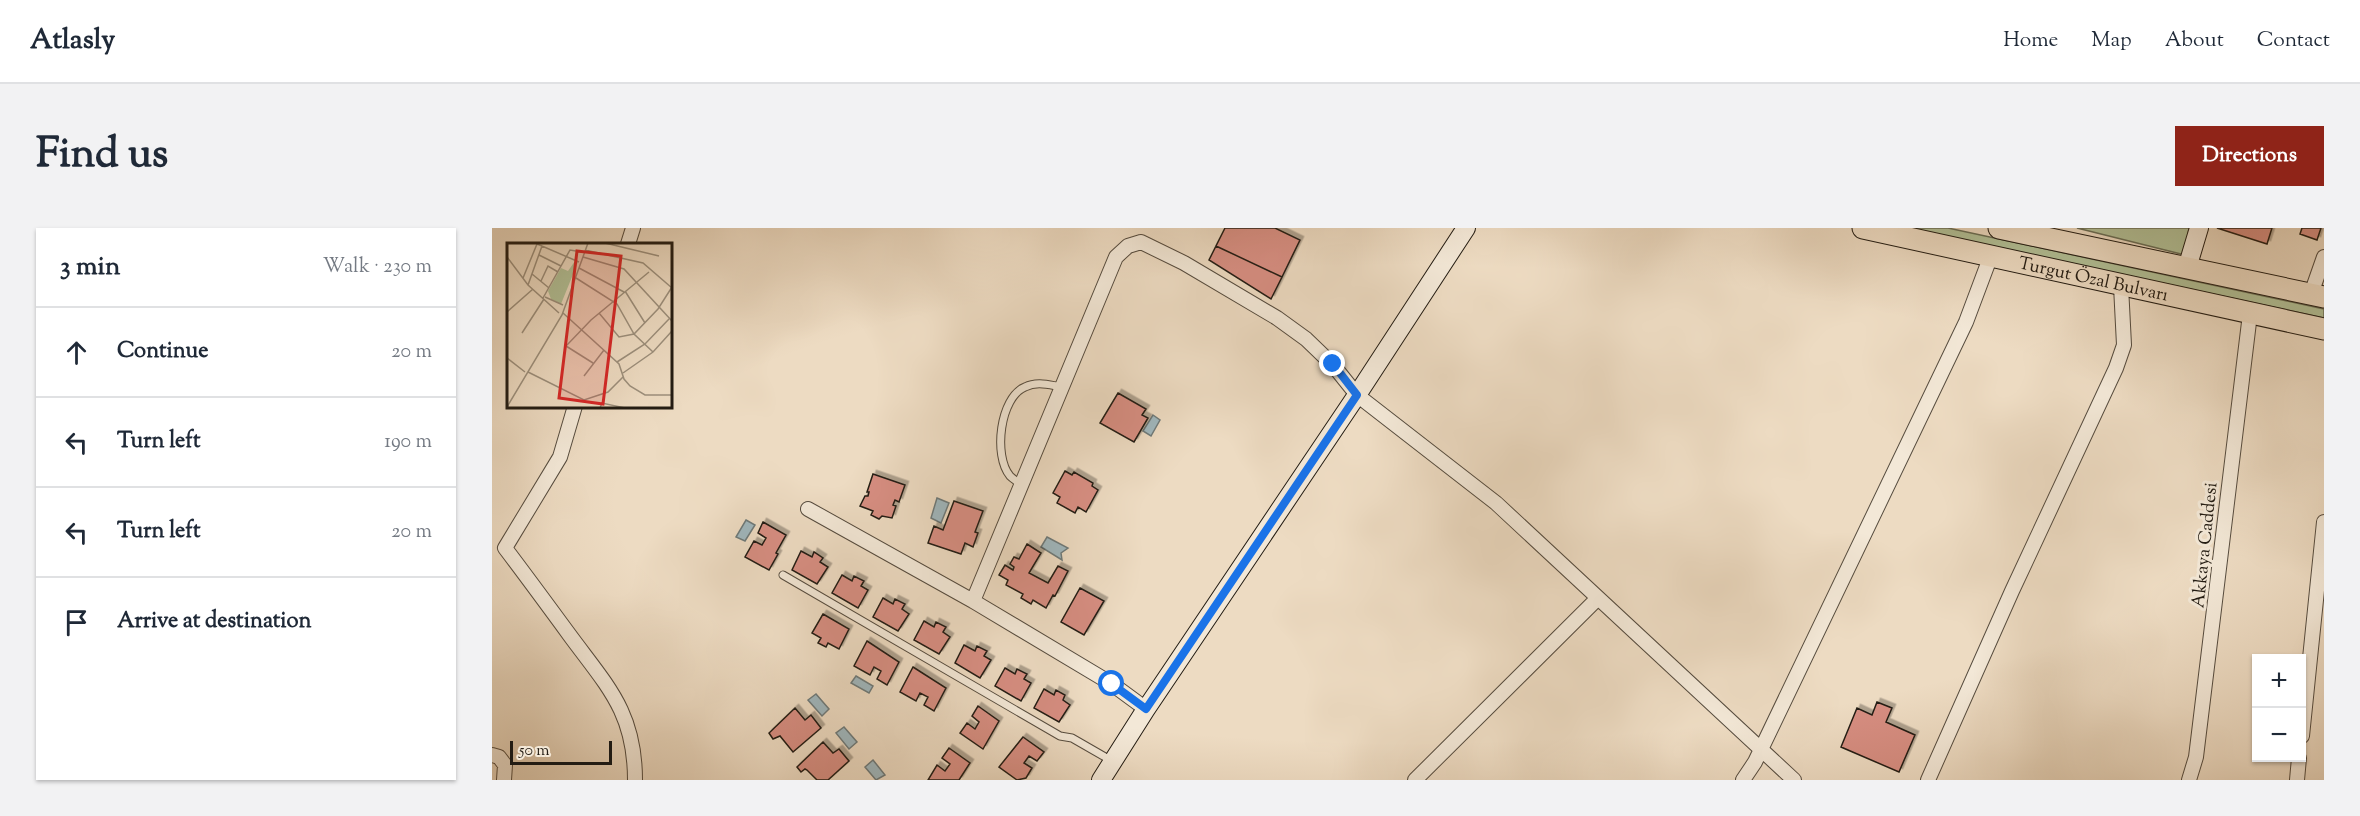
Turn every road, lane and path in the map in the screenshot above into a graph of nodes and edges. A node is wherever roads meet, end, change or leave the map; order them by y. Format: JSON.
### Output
{"nodes":[{"id":1,"x":633,"y":228,"type":"edge"},
{"id":2,"x":1466,"y":228,"type":"edge"},
{"id":3,"x":1863,"y":228,"type":"edge"},
{"id":4,"x":1999,"y":228,"type":"edge"},
{"id":5,"x":2199,"y":228,"type":"edge"},
{"id":6,"x":628,"y":243,"type":"edge"},
{"id":7,"x":2324,"y":257,"type":"edge"},
{"id":8,"x":1990,"y":258,"type":"junction"},
{"id":9,"x":2187,"y":268,"type":"junction"},
{"id":10,"x":2121,"y":286,"type":"junction"},
{"id":11,"x":2318,"y":296,"type":"edge"},
{"id":12,"x":2250,"y":314,"type":"junction"},
{"id":13,"x":2324,"y":329,"type":"edge"},
{"id":14,"x":1062,"y":387,"type":"junction"},
{"id":15,"x":1357,"y":395,"type":"junction"},
{"id":16,"x":574,"y":408,"type":"edge"},
{"id":17,"x":1021,"y":485,"type":"junction"},
{"id":18,"x":808,"y":508,"type":"dead end"},
{"id":19,"x":2324,"y":522,"type":"edge"},
{"id":20,"x":783,"y":575,"type":"dead end"},
{"id":21,"x":1598,"y":598,"type":"junction"},
{"id":22,"x":973,"y":601,"type":"junction"},
{"id":23,"x":2304,"y":708,"type":"edge"},
{"id":24,"x":1146,"y":709,"type":"junction"},
{"id":25,"x":1761,"y":750,"type":"junction"},
{"id":26,"x":492,"y":755,"type":"edge"},
{"id":27,"x":1114,"y":762,"type":"junction"},
{"id":28,"x":2299,"y":762,"type":"edge"},
{"id":29,"x":504,"y":780,"type":"edge"},
{"id":30,"x":635,"y":780,"type":"edge"},
{"id":31,"x":1101,"y":780,"type":"edge"},
{"id":32,"x":1415,"y":780,"type":"edge"},
{"id":33,"x":1743,"y":780,"type":"edge"},
{"id":34,"x":1794,"y":780,"type":"edge"},
{"id":35,"x":1928,"y":780,"type":"edge"},
{"id":36,"x":2189,"y":780,"type":"edge"},
{"id":37,"x":2297,"y":780,"type":"edge"}],
"edges":[{"from":1,"to":6,"type":"street"},
{"from":2,"to":15,"type":"street"},
{"from":3,"to":8,"type":"main road","name":"Turgut Özal Bulvarı"},
{"from":4,"to":9,"type":"main road","name":"Turgut Özal Bulvarı"},
{"from":5,"to":9,"type":"street"},
{"from":7,"to":11,"type":"street"},
{"from":8,"to":10,"type":"main road","name":"Turgut Özal Bulvarı"},
{"from":8,"to":25,"type":"street"},
{"from":9,"to":11,"type":"main road","name":"Turgut Özal Bulvarı"},
{"from":10,"to":12,"type":"main road","name":"Turgut Özal Bulvarı"},
{"from":10,"to":35,"type":"street"},
{"from":12,"to":13,"type":"main road","name":"Turgut Özal Bulvarı"},
{"from":12,"to":36,"type":"street","name":"Akkaya Caddesi"},
{"from":14,"to":15,"type":"street"},
{"from":14,"to":17,"type":"street"},
{"from":14,"to":17,"type":"lane"},
{"from":15,"to":21,"type":"street"},
{"from":15,"to":24,"type":"street"},
{"from":16,"to":30,"type":"street"},
{"from":17,"to":22,"type":"street"},
{"from":18,"to":22,"type":"street"},
{"from":19,"to":23,"type":"street"},
{"from":20,"to":27,"type":"lane"},
{"from":21,"to":25,"type":"street"},
{"from":21,"to":32,"type":"street"},
{"from":22,"to":24,"type":"street"},
{"from":24,"to":27,"type":"street"},
{"from":25,"to":33,"type":"street"},
{"from":25,"to":34,"type":"street"},
{"from":26,"to":29,"type":"street"},
{"from":27,"to":31,"type":"street"},
{"from":28,"to":37,"type":"street"}]}
